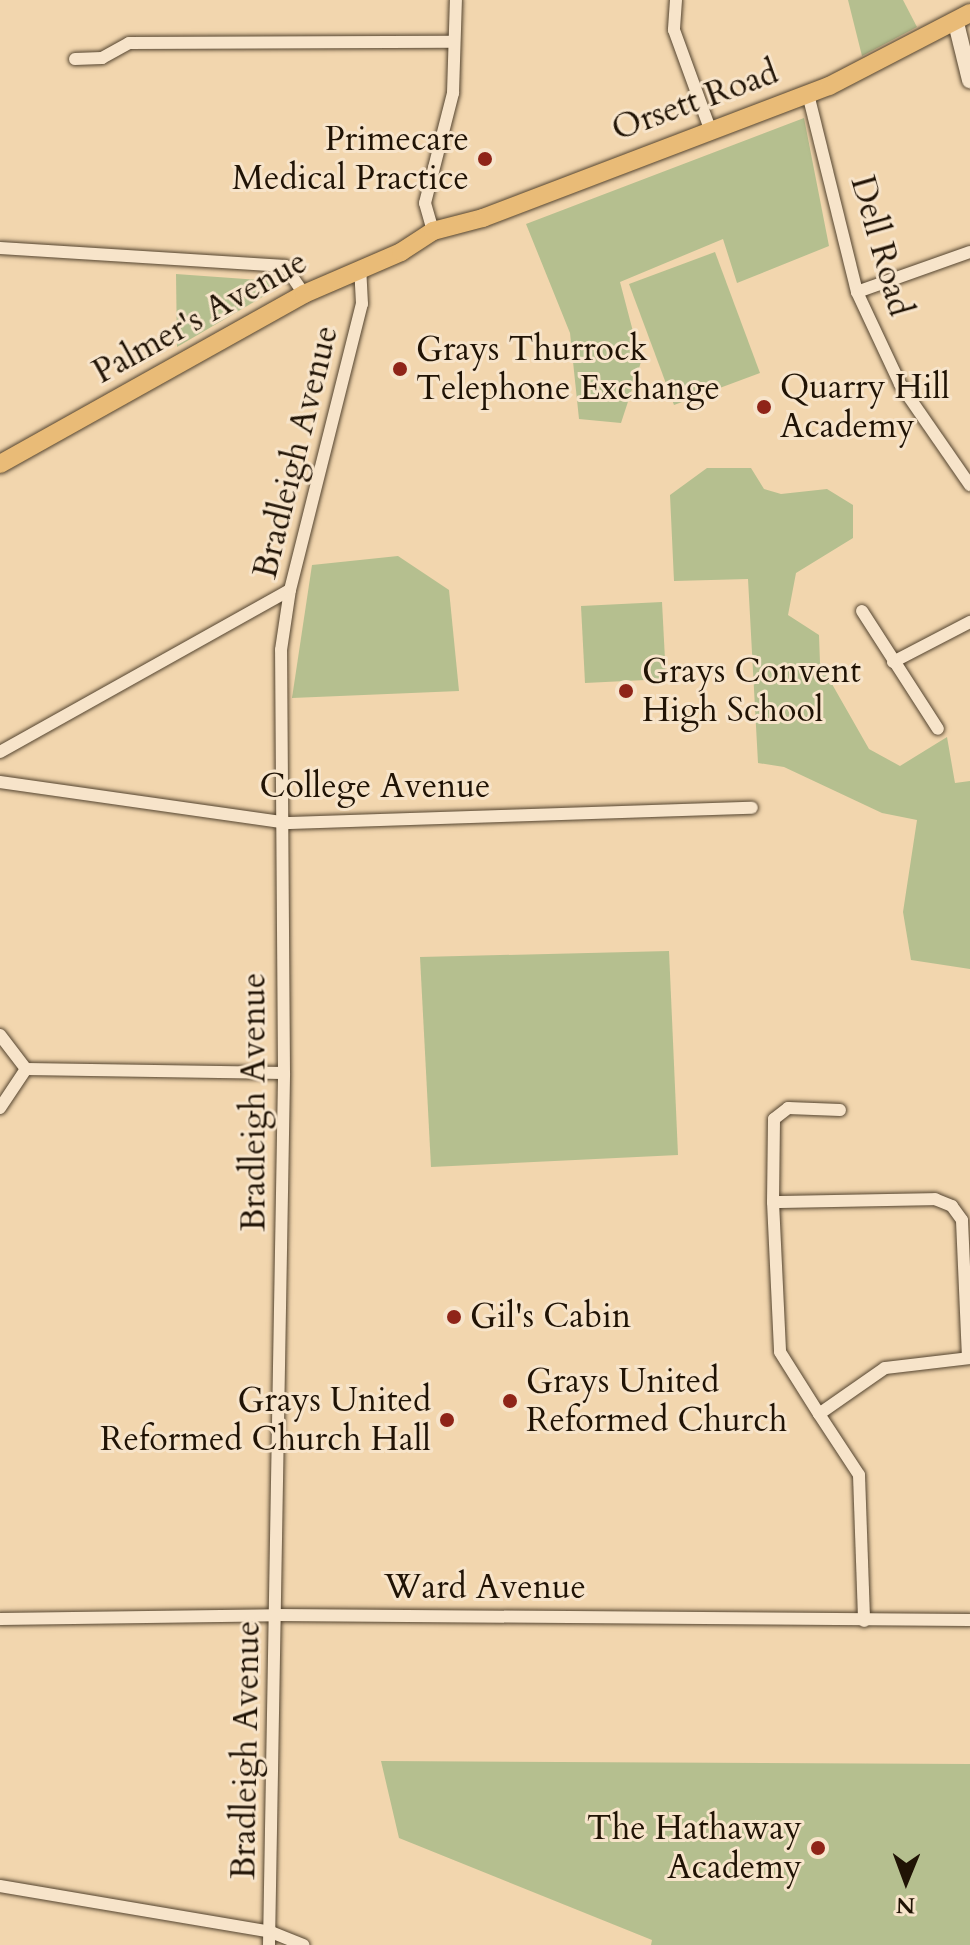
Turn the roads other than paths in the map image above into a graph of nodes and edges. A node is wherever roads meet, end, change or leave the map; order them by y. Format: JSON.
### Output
{"nodes":[{"id":1,"x":456,"y":0,"type":"edge"},
{"id":2,"x":676,"y":0,"type":"edge"},
{"id":3,"x":963,"y":18,"type":"edge"},
{"id":4,"x":454,"y":42,"type":"junction"},
{"id":5,"x":75,"y":59,"type":"dead end"},
{"id":6,"x":970,"y":80,"type":"edge"},
{"id":7,"x":808,"y":94,"type":"junction"},
{"id":8,"x":710,"y":129,"type":"junction"},
{"id":9,"x":433,"y":231,"type":"junction"},
{"id":10,"x":0,"y":248,"type":"edge"},
{"id":11,"x":970,"y":252,"type":"edge"},
{"id":12,"x":360,"y":269,"type":"junction"},
{"id":13,"x":857,"y":292,"type":"junction"},
{"id":14,"x":304,"y":294,"type":"junction"},
{"id":15,"x":0,"y":464,"type":"edge"},
{"id":16,"x":970,"y":485,"type":"edge"},
{"id":17,"x":290,"y":590,"type":"junction"},
{"id":18,"x":862,"y":611,"type":"dead end"},
{"id":19,"x":970,"y":622,"type":"edge"},
{"id":20,"x":893,"y":662,"type":"junction"},
{"id":21,"x":938,"y":729,"type":"dead end"},
{"id":22,"x":0,"y":752,"type":"edge"},
{"id":23,"x":0,"y":782,"type":"edge"},
{"id":24,"x":752,"y":808,"type":"dead end"},
{"id":25,"x":278,"y":821,"type":"junction"},
{"id":26,"x":0,"y":1035,"type":"edge"},
{"id":27,"x":26,"y":1069,"type":"junction"},
{"id":28,"x":284,"y":1073,"type":"junction"},
{"id":29,"x":0,"y":1108,"type":"edge"},
{"id":30,"x":840,"y":1110,"type":"dead end"},
{"id":31,"x":773,"y":1202,"type":"junction"},
{"id":32,"x":969,"y":1358,"type":"edge"},
{"id":33,"x":819,"y":1414,"type":"junction"},
{"id":34,"x":276,"y":1615,"type":"junction"},
{"id":35,"x":0,"y":1619,"type":"edge"},
{"id":36,"x":970,"y":1620,"type":"edge"},
{"id":37,"x":864,"y":1621,"type":"junction"},
{"id":38,"x":0,"y":1886,"type":"edge"},
{"id":39,"x":270,"y":1938,"type":"edge"},
{"id":40,"x":304,"y":1945,"type":"edge"}],
"edges":[{"from":1,"to":4,"type":"street"},
{"from":2,"to":8,"type":"street"},
{"from":3,"to":6,"type":"street"},
{"from":3,"to":7,"type":"main road","name":"Orsett Road"},
{"from":4,"to":5,"type":"street"},
{"from":4,"to":9,"type":"street"},
{"from":7,"to":8,"type":"main road","name":"Orsett Road"},
{"from":7,"to":13,"type":"street","name":"Dell Road"},
{"from":8,"to":9,"type":"main road","name":"Orsett Road"},
{"from":9,"to":12,"type":"main road","name":"Palmer's Avenue"},
{"from":10,"to":14,"type":"street"},
{"from":11,"to":13,"type":"street"},
{"from":12,"to":14,"type":"main road","name":"Palmer's Avenue"},
{"from":12,"to":17,"type":"street","name":"Bradleigh Avenue"},
{"from":13,"to":16,"type":"street","name":"Dell Road"},
{"from":14,"to":15,"type":"main road","name":"Palmer's Avenue"},
{"from":17,"to":22,"type":"street"},
{"from":17,"to":25,"type":"street","name":"Bradleigh Avenue"},
{"from":18,"to":20,"type":"street"},
{"from":19,"to":20,"type":"street"},
{"from":20,"to":21,"type":"street"},
{"from":23,"to":25,"type":"street","name":"College Avenue"},
{"from":24,"to":25,"type":"street","name":"College Avenue"},
{"from":25,"to":28,"type":"street","name":"Bradleigh Avenue"},
{"from":26,"to":27,"type":"street"},
{"from":27,"to":28,"type":"street"},
{"from":27,"to":29,"type":"street"},
{"from":28,"to":34,"type":"street","name":"Bradleigh Avenue"},
{"from":30,"to":31,"type":"street"},
{"from":31,"to":32,"type":"street"},
{"from":31,"to":33,"type":"street"},
{"from":32,"to":33,"type":"street"},
{"from":33,"to":37,"type":"street"},
{"from":34,"to":35,"type":"street","name":"Ward Avenue"},
{"from":34,"to":37,"type":"street","name":"Ward Avenue"},
{"from":34,"to":39,"type":"street","name":"Bradleigh Avenue"},
{"from":36,"to":37,"type":"street","name":"Ward Avenue"},
{"from":38,"to":39,"type":"street"},
{"from":39,"to":40,"type":"street"}]}
